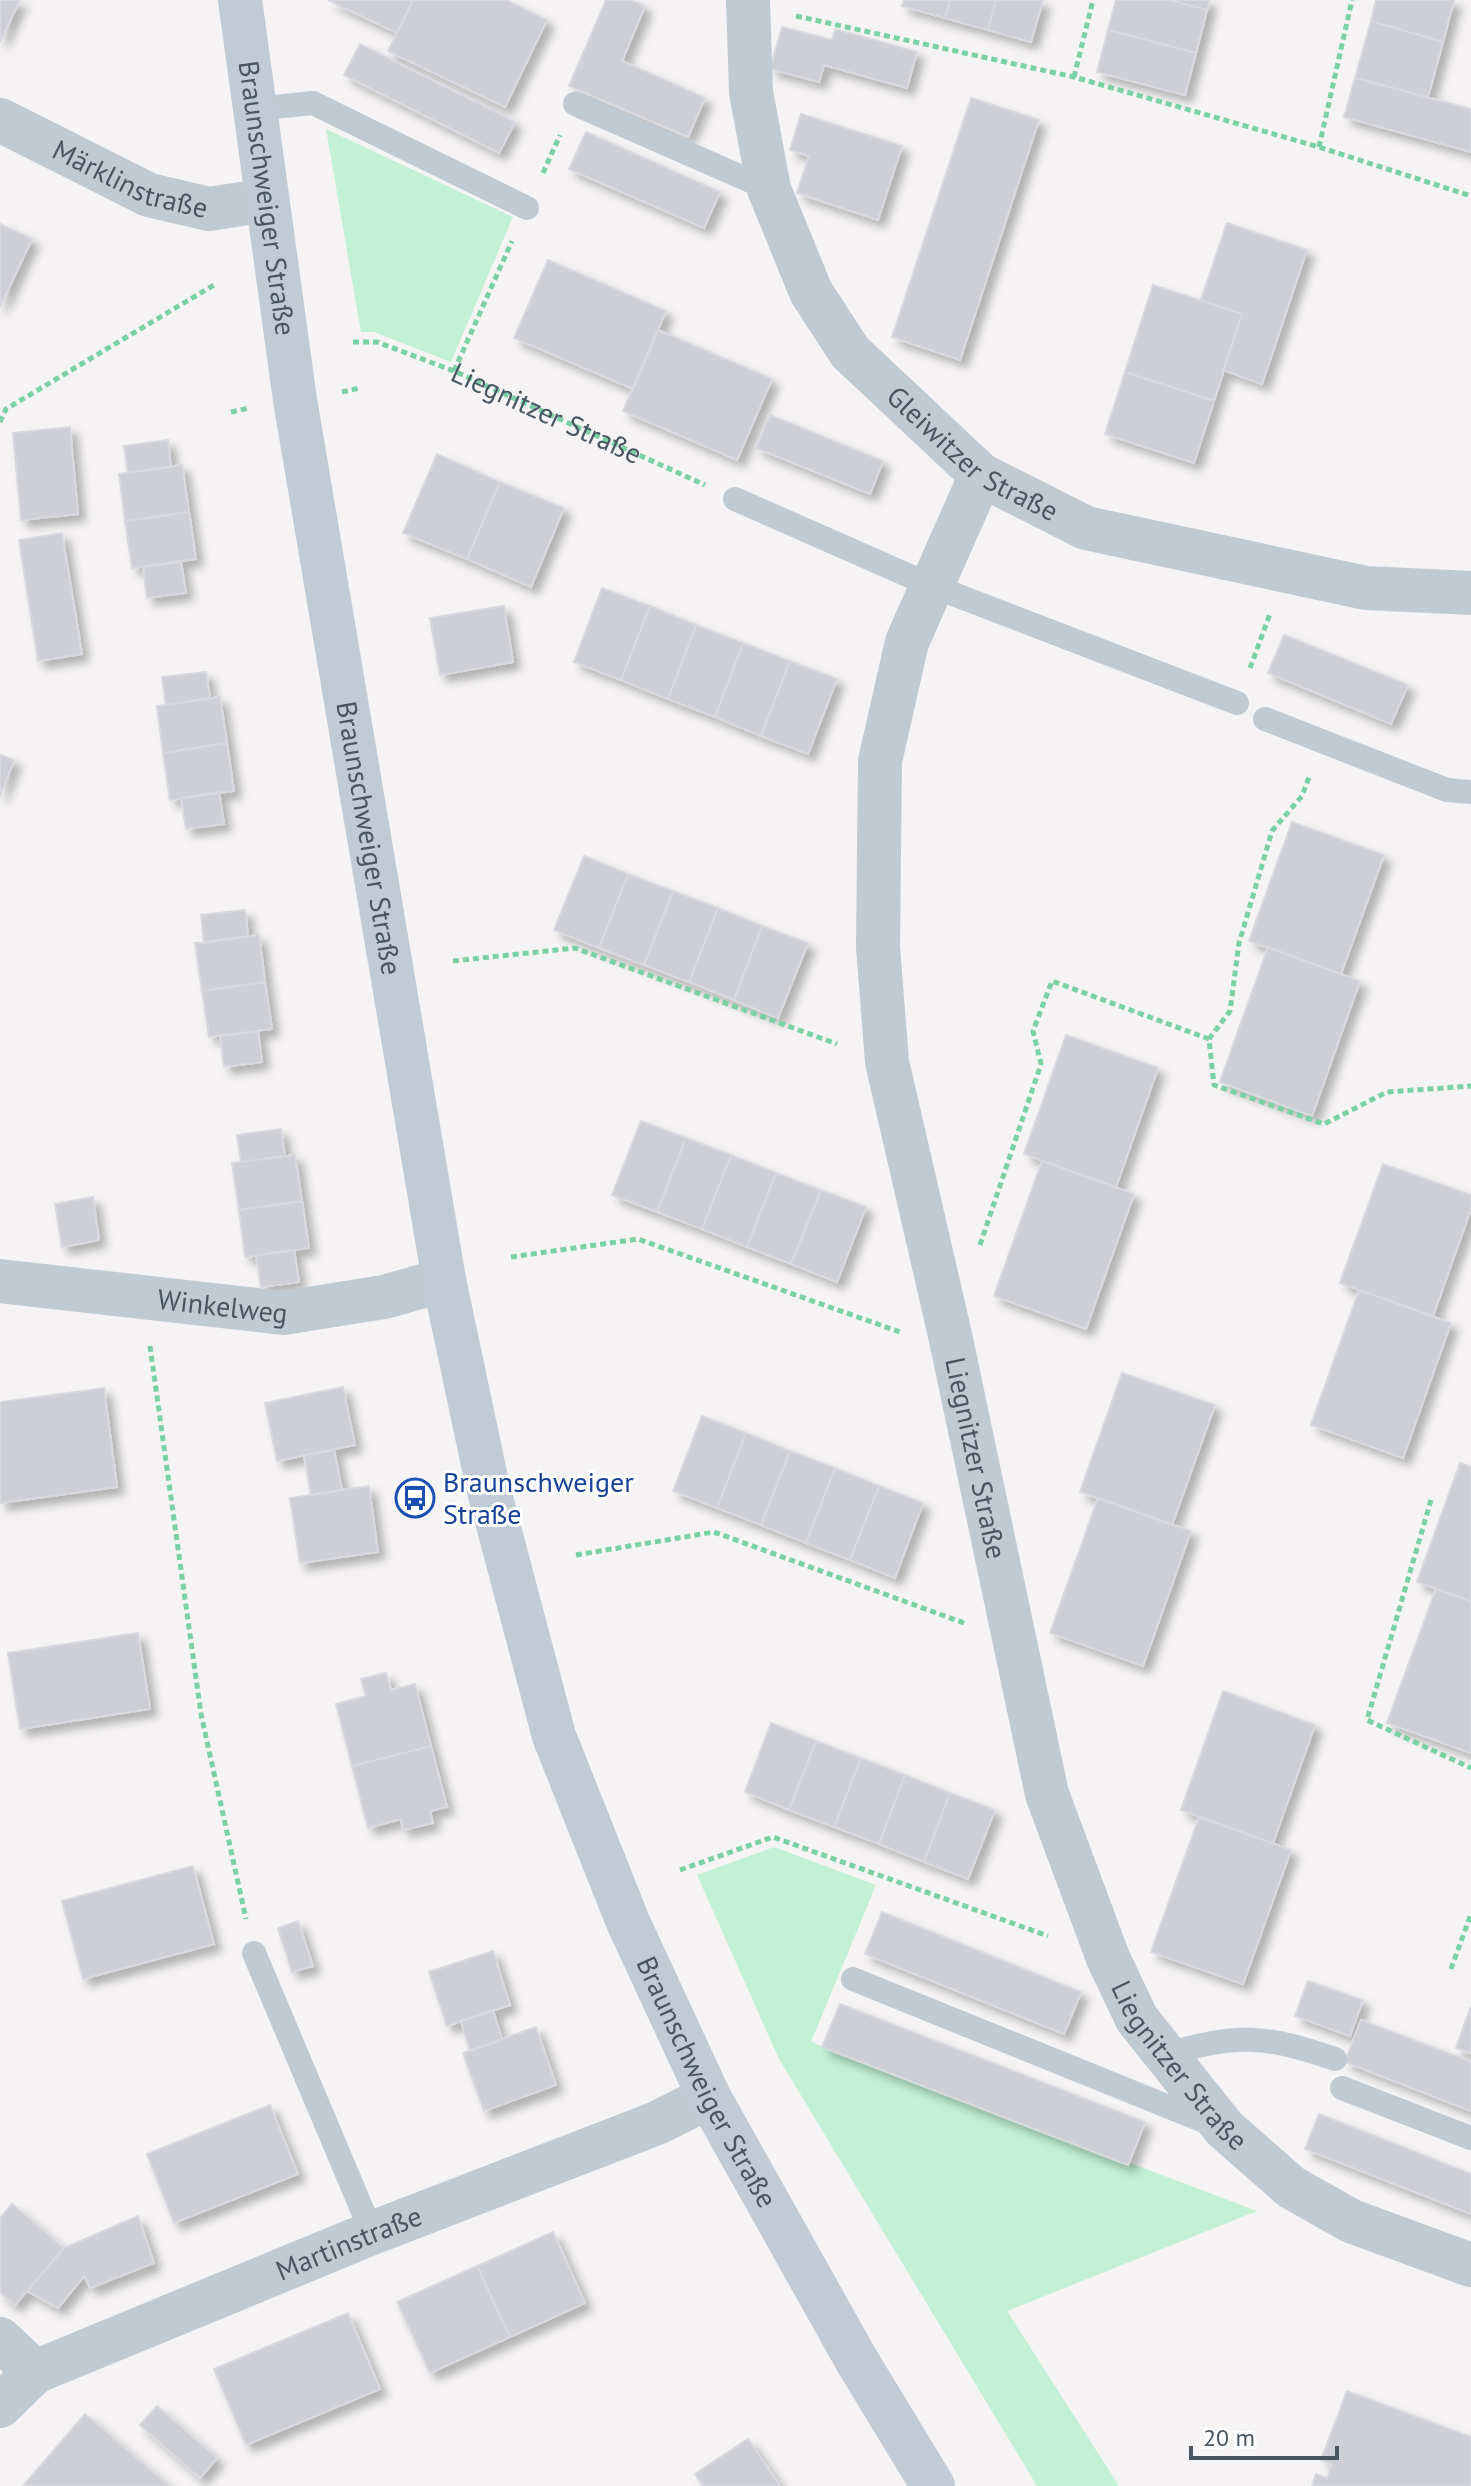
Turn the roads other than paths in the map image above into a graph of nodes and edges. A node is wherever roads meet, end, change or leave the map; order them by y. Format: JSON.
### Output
{"nodes":[{"id":1,"x":240,"y":0,"type":"edge"},
{"id":2,"x":748,"y":3,"type":"edge"},
{"id":3,"x":575,"y":104,"type":"dead end"},
{"id":4,"x":255,"y":109,"type":"junction"},
{"id":5,"x":0,"y":120,"type":"edge"},
{"id":6,"x":769,"y":189,"type":"junction"},
{"id":7,"x":267,"y":200,"type":"junction"},
{"id":8,"x":527,"y":208,"type":"dead end"},
{"id":9,"x":981,"y":475,"type":"junction"},
{"id":10,"x":735,"y":499,"type":"road end"},
{"id":11,"x":930,"y":585,"type":"junction"},
{"id":12,"x":1471,"y":593,"type":"edge"},
{"id":13,"x":1237,"y":703,"type":"road end"},
{"id":14,"x":1265,"y":719,"type":"dead end"},
{"id":15,"x":1471,"y":792,"type":"edge"},
{"id":16,"x":444,"y":1280,"type":"junction"},
{"id":17,"x":0,"y":1281,"type":"edge"},
{"id":18,"x":254,"y":1953,"type":"road end"},
{"id":19,"x":853,"y":1979,"type":"dead end"},
{"id":20,"x":1165,"y":2055,"type":"junction"},
{"id":21,"x":1335,"y":2059,"type":"dead end"},
{"id":22,"x":1342,"y":2088,"type":"dead end"},
{"id":23,"x":709,"y":2097,"type":"junction"},
{"id":24,"x":1225,"y":2129,"type":"junction"},
{"id":25,"x":1471,"y":2138,"type":"edge"},
{"id":26,"x":372,"y":2233,"type":"junction"},
{"id":27,"x":1471,"y":2265,"type":"edge"},
{"id":28,"x":0,"y":2339,"type":"edge"},
{"id":29,"x":35,"y":2372,"type":"junction"},
{"id":30,"x":0,"y":2406,"type":"edge"},
{"id":31,"x":933,"y":2486,"type":"edge"}],
"edges":[{"from":1,"to":4,"type":"street","name":"Braunschweiger Straße"},
{"from":2,"to":6,"type":"street","name":"Gleiwitzer Straße"},
{"from":3,"to":6,"type":"lane"},
{"from":4,"to":7,"type":"street","name":"Braunschweiger Straße"},
{"from":4,"to":8,"type":"lane"},
{"from":5,"to":7,"type":"street","name":"Märklinstraße"},
{"from":6,"to":9,"type":"street","name":"Gleiwitzer Straße"},
{"from":7,"to":16,"type":"street","name":"Braunschweiger Straße"},
{"from":9,"to":11,"type":"street","name":"Liegnitzer Straße"},
{"from":9,"to":12,"type":"street","name":"Gleiwitzer Straße"},
{"from":10,"to":11,"type":"lane"},
{"from":11,"to":13,"type":"lane"},
{"from":11,"to":20,"type":"street","name":"Liegnitzer Straße"},
{"from":14,"to":15,"type":"lane"},
{"from":16,"to":17,"type":"street","name":"Winkelweg"},
{"from":16,"to":23,"type":"street","name":"Braunschweiger Straße"},
{"from":18,"to":26,"type":"lane"},
{"from":19,"to":24,"type":"lane"},
{"from":20,"to":21,"type":"lane"},
{"from":20,"to":24,"type":"street","name":"Liegnitzer Straße"},
{"from":22,"to":25,"type":"lane"},
{"from":23,"to":26,"type":"street","name":"Martinstraße"},
{"from":23,"to":31,"type":"street","name":"Braunschweiger Straße"},
{"from":24,"to":27,"type":"street","name":"Liegnitzer Straße"},
{"from":26,"to":29,"type":"street","name":"Martinstraße"},
{"from":28,"to":29,"type":"street"},
{"from":29,"to":30,"type":"street","name":"Martinstraße"}]}
